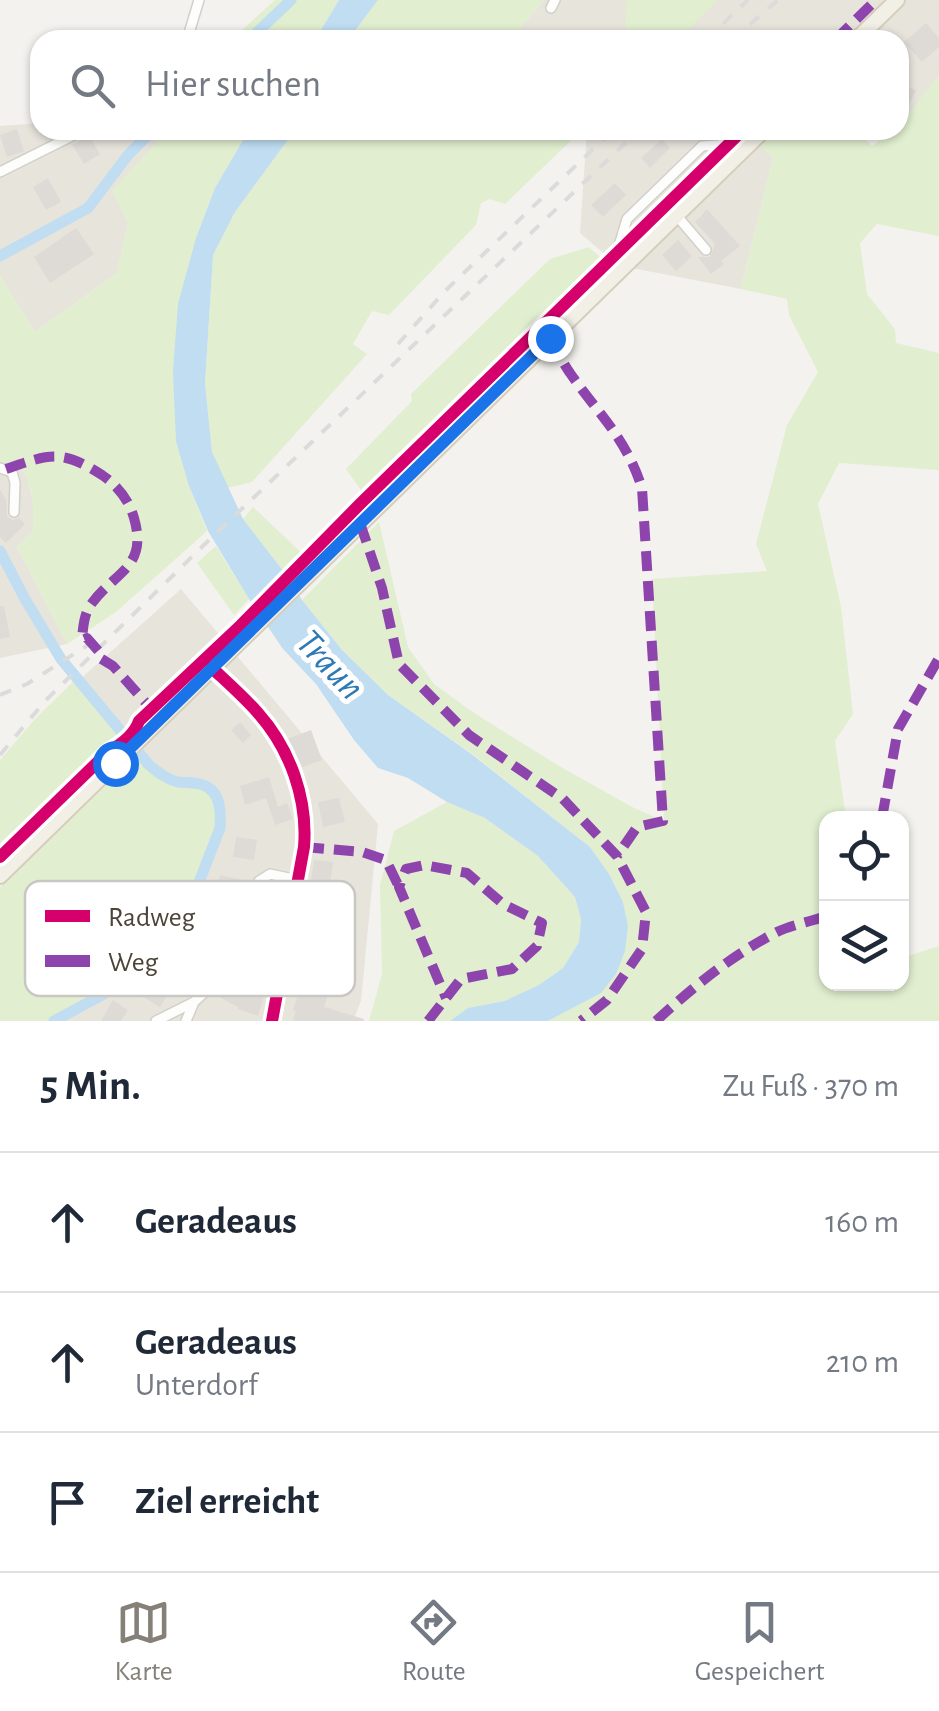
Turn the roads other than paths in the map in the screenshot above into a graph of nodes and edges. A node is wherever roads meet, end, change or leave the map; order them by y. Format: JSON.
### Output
{"nodes":[{"id":1,"x":200,"y":0,"type":"edge"},
{"id":2,"x":897,"y":0,"type":"edge"},
{"id":3,"x":190,"y":30,"type":"edge"},
{"id":4,"x":866,"y":30,"type":"edge"},
{"id":5,"x":64,"y":140,"type":"edge"},
{"id":6,"x":753,"y":140,"type":"edge"},
{"id":7,"x":732,"y":160,"type":"junction"},
{"id":8,"x":0,"y":172,"type":"edge"},
{"id":9,"x":677,"y":216,"type":"junction"},
{"id":10,"x":706,"y":250,"type":"dead end"},
{"id":11,"x":627,"y":263,"type":"junction"},
{"id":12,"x":0,"y":468,"type":"edge"},
{"id":13,"x":14,"y":512,"type":"dead end"},
{"id":14,"x":212,"y":668,"type":"junction"},
{"id":15,"x":0,"y":876,"type":"edge"},
{"id":16,"x":298,"y":880,"type":"joint"},
{"id":17,"x":259,"y":881,"type":"edge"},
{"id":18,"x":201,"y":996,"type":"edge"},
{"id":19,"x":277,"y":996,"type":"edge"},
{"id":20,"x":194,"y":1002,"type":"junction"},
{"id":21,"x":156,"y":1021,"type":"edge"},
{"id":22,"x":186,"y":1021,"type":"edge"},
{"id":23,"x":272,"y":1021,"type":"edge"}],
"edges":[{"from":1,"to":3,"type":"street"},
{"from":2,"to":4,"type":"main road"},
{"from":5,"to":8,"type":"street"},
{"from":6,"to":7,"type":"main road"},
{"from":7,"to":9,"type":"main road"},
{"from":7,"to":11,"type":"street"},
{"from":9,"to":10,"type":"street"},
{"from":9,"to":11,"type":"main road"},
{"from":11,"to":14,"type":"main road"},
{"from":12,"to":13,"type":"street"},
{"from":14,"to":15,"type":"main road"},
{"from":14,"to":16,"type":"street"},
{"from":16,"to":17,"type":"street"},
{"from":18,"to":20,"type":"street"},
{"from":19,"to":23,"type":"street"},
{"from":20,"to":21,"type":"street"},
{"from":20,"to":22,"type":"street"}]}
